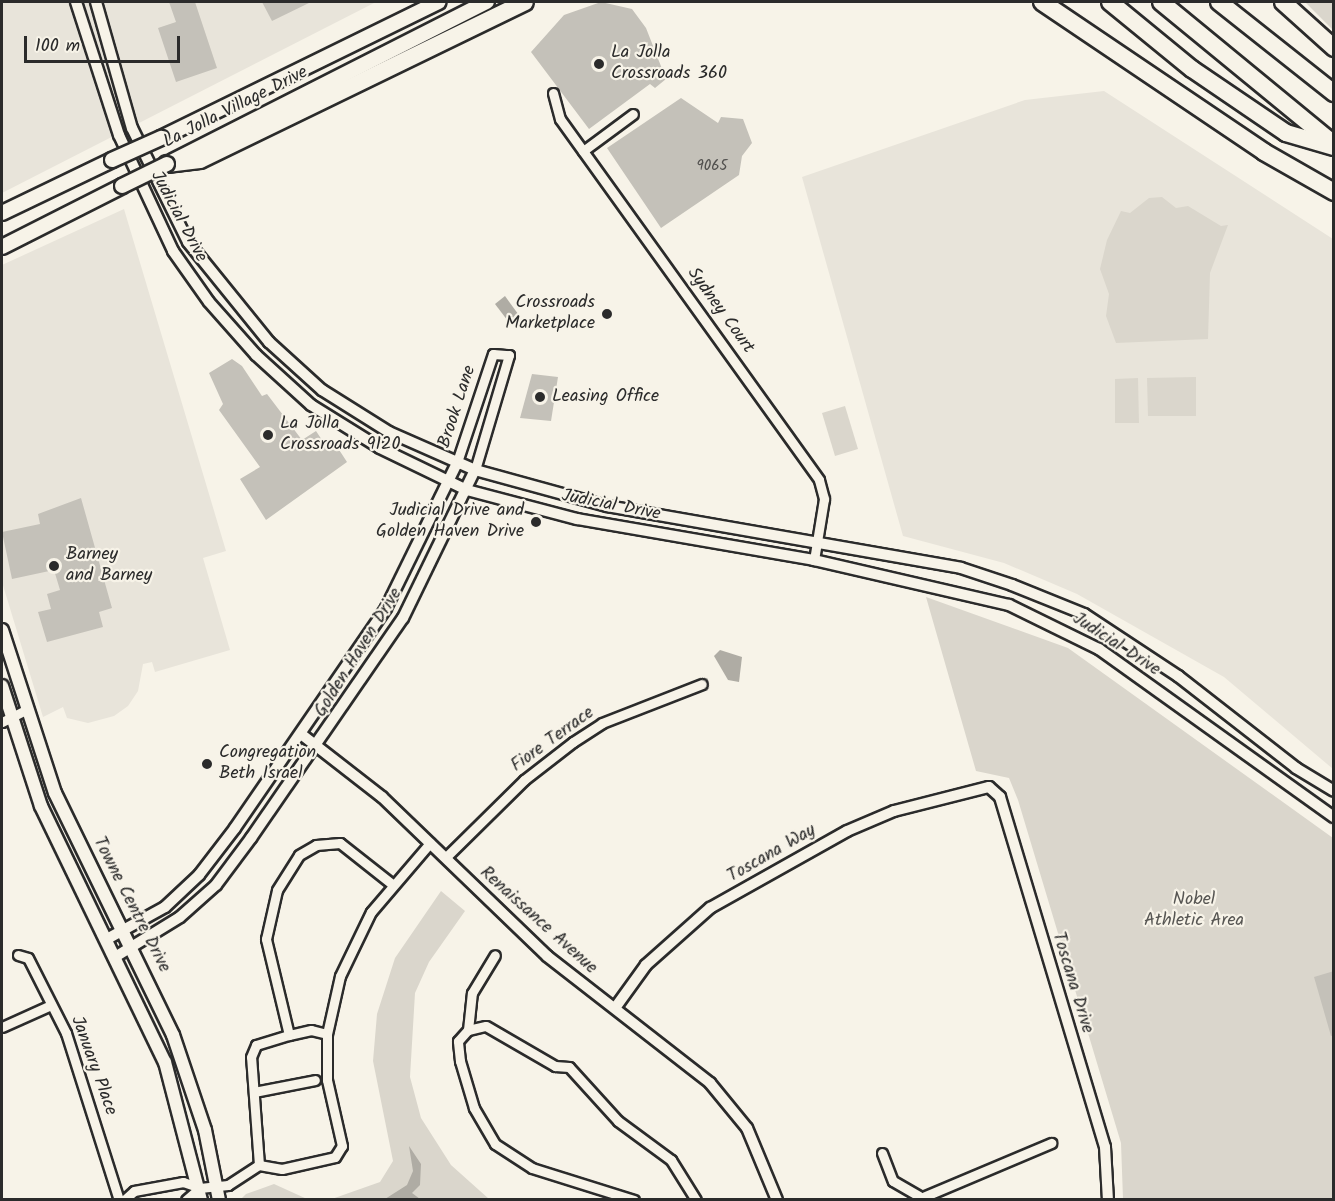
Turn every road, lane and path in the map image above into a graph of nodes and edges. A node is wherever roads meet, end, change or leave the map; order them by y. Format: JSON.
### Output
{"nodes":[{"id":1,"x":76,"y":2,"type":"edge"},
{"id":2,"x":96,"y":2,"type":"edge"},
{"id":3,"x":438,"y":2,"type":"edge"},
{"id":4,"x":487,"y":2,"type":"edge"},
{"id":5,"x":525,"y":2,"type":"edge"},
{"id":6,"x":1042,"y":2,"type":"edge"},
{"id":7,"x":1110,"y":2,"type":"edge"},
{"id":8,"x":1161,"y":2,"type":"edge"},
{"id":9,"x":1219,"y":2,"type":"edge"},
{"id":10,"x":1283,"y":2,"type":"edge"},
{"id":11,"x":1334,"y":48,"type":"edge"},
{"id":12,"x":553,"y":93,"type":"dead end"},
{"id":13,"x":1334,"y":93,"type":"edge"},
{"id":14,"x":633,"y":114,"type":"dead end"},
{"id":15,"x":1334,"y":145,"type":"edge"},
{"id":16,"x":583,"y":151,"type":"junction"},
{"id":17,"x":166,"y":164,"type":"junction"},
{"id":18,"x":1334,"y":192,"type":"edge"},
{"id":19,"x":2,"y":213,"type":"edge"},
{"id":20,"x":2,"y":247,"type":"edge"},
{"id":21,"x":456,"y":465,"type":"junction"},
{"id":22,"x":475,"y":470,"type":"junction"},
{"id":23,"x":448,"y":484,"type":"junction"},
{"id":24,"x":467,"y":490,"type":"junction"},
{"id":25,"x":818,"y":542,"type":"junction"},
{"id":26,"x":814,"y":560,"type":"junction"},
{"id":27,"x":2,"y":630,"type":"edge"},
{"id":28,"x":702,"y":684,"type":"dead end"},
{"id":29,"x":2,"y":686,"type":"edge"},
{"id":30,"x":26,"y":710,"type":"junction"},
{"id":31,"x":6,"y":713,"type":"edge"},
{"id":32,"x":301,"y":734,"type":"junction"},
{"id":33,"x":318,"y":747,"type":"junction"},
{"id":34,"x":983,"y":787,"type":"joint"},
{"id":35,"x":1334,"y":791,"type":"edge"},
{"id":36,"x":1334,"y":817,"type":"edge"},
{"id":37,"x":430,"y":843,"type":"junction"},
{"id":38,"x":446,"y":857,"type":"junction"},
{"id":39,"x":392,"y":884,"type":"junction"},
{"id":40,"x":123,"y":931,"type":"junction"},
{"id":41,"x":106,"y":939,"type":"junction"},
{"id":42,"x":132,"y":948,"type":"junction"},
{"id":43,"x":18,"y":955,"type":"dead end"},
{"id":44,"x":495,"y":955,"type":"dead end"},
{"id":45,"x":115,"y":957,"type":"junction"},
{"id":46,"x":51,"y":1005,"type":"junction"},
{"id":47,"x":615,"y":1008,"type":"junction"},
{"id":48,"x":2,"y":1027,"type":"edge"},
{"id":49,"x":468,"y":1030,"type":"junction"},
{"id":50,"x":327,"y":1034,"type":"junction"},
{"id":51,"x":290,"y":1035,"type":"junction"},
{"id":52,"x":315,"y":1080,"type":"dead end"},
{"id":53,"x":254,"y":1092,"type":"junction"},
{"id":54,"x":1051,"y":1143,"type":"dead end"},
{"id":55,"x":882,"y":1154,"type":"dead end"},
{"id":56,"x":259,"y":1165,"type":"junction"},
{"id":57,"x":217,"y":1186,"type":"junction"},
{"id":58,"x":201,"y":1194,"type":"edge"},
{"id":59,"x":918,"y":1198,"type":"edge"},
{"id":60,"x":119,"y":1200,"type":"edge"},
{"id":61,"x":124,"y":1200,"type":"edge"},
{"id":62,"x":186,"y":1200,"type":"edge"},
{"id":63,"x":219,"y":1200,"type":"edge"},
{"id":64,"x":634,"y":1200,"type":"edge"},
{"id":65,"x":696,"y":1200,"type":"edge"},
{"id":66,"x":777,"y":1200,"type":"edge"},
{"id":67,"x":1108,"y":1200,"type":"edge"}],
"edges":[{"from":1,"to":23,"type":"street","name":"Judicial Drive"},
{"from":2,"to":21,"type":"street","name":"Judicial Drive"},
{"from":3,"to":19,"type":"main road","name":"La Jolla Village Drive","bridge":true},
{"from":4,"to":17,"type":"main road","name":"La Jolla Village Drive"},
{"from":5,"to":17,"type":"highway"},
{"from":6,"to":18,"type":"highway"},
{"from":7,"to":15,"type":"highway"},
{"from":8,"to":15,"type":"highway"},
{"from":9,"to":13,"type":"highway"},
{"from":10,"to":11,"type":"highway"},
{"from":12,"to":16,"type":"street","name":"Sydney Court"},
{"from":14,"to":16,"type":"street"},
{"from":16,"to":25,"type":"street","name":"Sydney Court"},
{"from":17,"to":20,"type":"main road","name":"La Jolla Village Drive","bridge":true},
{"from":21,"to":22,"type":"street","name":"Judicial Drive"},
{"from":21,"to":22,"type":"street","name":"Brook Lane"},
{"from":21,"to":23,"type":"street","name":"Golden Haven Drive"},
{"from":22,"to":24,"type":"street","name":"Golden Haven Drive"},
{"from":22,"to":25,"type":"street","name":"Judicial Drive"},
{"from":23,"to":24,"type":"street","name":"Judicial Drive"},
{"from":23,"to":32,"type":"street","name":"Golden Haven Drive"},
{"from":24,"to":26,"type":"street","name":"Judicial Drive"},
{"from":24,"to":33,"type":"street","name":"Golden Haven Drive"},
{"from":25,"to":26,"type":"street","name":"Sydney Court"},
{"from":25,"to":35,"type":"street","name":"Judicial Drive"},
{"from":26,"to":36,"type":"street","name":"Judicial Drive"},
{"from":27,"to":30,"type":"main road","name":"Towne Centre Drive"},
{"from":28,"to":38,"type":"street","name":"Fiore Terrace"},
{"from":29,"to":31,"type":"main road","name":"Towne Centre Drive"},
{"from":30,"to":31,"type":"street"},
{"from":30,"to":40,"type":"main road","name":"Towne Centre Drive"},
{"from":31,"to":41,"type":"main road","name":"Towne Centre Drive"},
{"from":32,"to":33,"type":"street","name":"Renaissance Avenue"},
{"from":32,"to":40,"type":"street","name":"Golden Haven Drive"},
{"from":33,"to":37,"type":"street","name":"Renaissance Avenue"},
{"from":33,"to":42,"type":"street","name":"Golden Haven Drive"},
{"from":34,"to":47,"type":"street","name":"Toscana Way"},
{"from":34,"to":67,"type":"street","name":"Toscana Drive"},
{"from":37,"to":38,"type":"street","name":"Renaissance Avenue"},
{"from":37,"to":39,"type":"street"},
{"from":38,"to":47,"type":"street","name":"Renaissance Avenue"},
{"from":39,"to":50,"type":"street"},
{"from":39,"to":51,"type":"street"},
{"from":40,"to":41,"type":"street","name":"Golden Haven Drive"},
{"from":40,"to":42,"type":"main road","name":"Towne Centre Drive"},
{"from":41,"to":45,"type":"main road","name":"Towne Centre Drive"},
{"from":42,"to":45,"type":"street","name":"Golden Haven Drive"},
{"from":42,"to":57,"type":"main road","name":"Towne Centre Drive"},
{"from":43,"to":46,"type":"street","name":"January Place"},
{"from":44,"to":49,"type":"street"},
{"from":45,"to":58,"type":"main road","name":"Towne Centre Drive"},
{"from":46,"to":48,"type":"street"},
{"from":46,"to":60,"type":"street","name":"January Place"},
{"from":47,"to":66,"type":"street","name":"Renaissance Avenue"},
{"from":49,"to":64,"type":"street"},
{"from":49,"to":65,"type":"street"},
{"from":50,"to":51,"type":"street"},
{"from":50,"to":56,"type":"street"},
{"from":51,"to":53,"type":"street"},
{"from":52,"to":53,"type":"street"},
{"from":53,"to":56,"type":"street"},
{"from":54,"to":59,"type":"street"},
{"from":55,"to":59,"type":"street"},
{"from":56,"to":57,"type":"street"},
{"from":57,"to":58,"type":"street"},
{"from":57,"to":63,"type":"main road","name":"Towne Centre Drive"},
{"from":58,"to":61,"type":"street"},
{"from":58,"to":62,"type":"street"}]}
